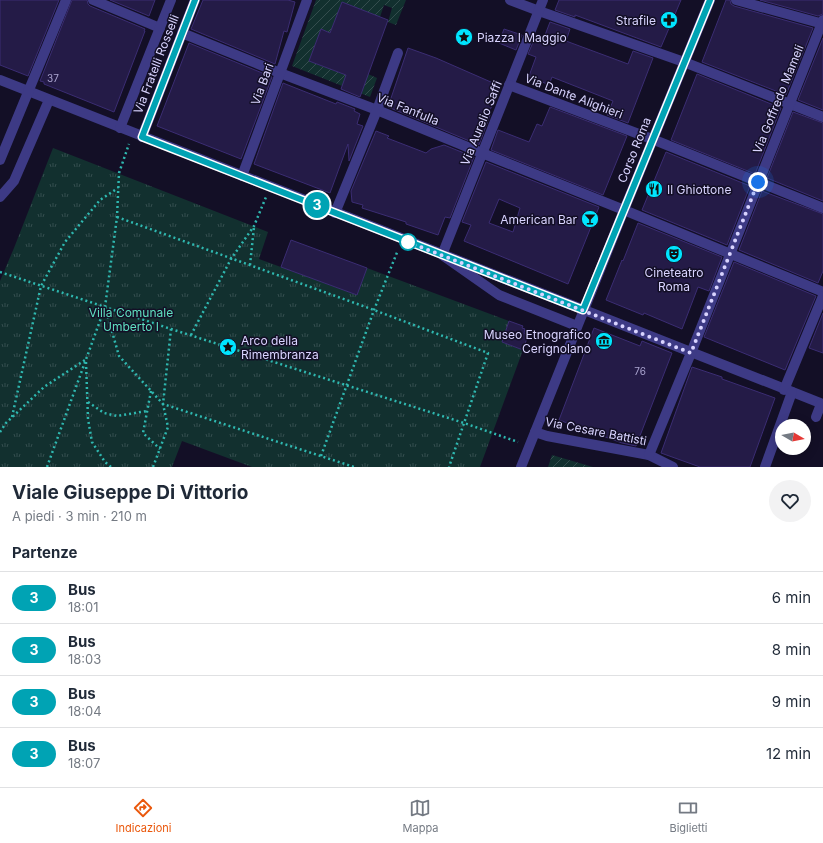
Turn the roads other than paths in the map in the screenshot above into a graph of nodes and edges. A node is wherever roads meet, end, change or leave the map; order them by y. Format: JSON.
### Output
{"nodes":[{"id":1,"x":66,"y":0,"type":"edge"},
{"id":2,"x":93,"y":0,"type":"edge"},
{"id":3,"x":171,"y":0,"type":"edge"},
{"id":4,"x":195,"y":0,"type":"edge"},
{"id":5,"x":301,"y":0,"type":"edge"},
{"id":6,"x":510,"y":0,"type":"edge"},
{"id":7,"x":543,"y":0,"type":"edge"},
{"id":8,"x":710,"y":0,"type":"edge"},
{"id":9,"x":736,"y":0,"type":"edge"},
{"id":10,"x":539,"y":11,"type":"junction"},
{"id":11,"x":823,"y":22,"type":"edge"},
{"id":12,"x":160,"y":28,"type":"junction"},
{"id":13,"x":182,"y":34,"type":"junction"},
{"id":14,"x":398,"y":53,"type":"dead end"},
{"id":15,"x":684,"y":62,"type":"junction"},
{"id":16,"x":280,"y":73,"type":"junction"},
{"id":17,"x":0,"y":80,"type":"edge"},
{"id":18,"x":509,"y":85,"type":"junction"},
{"id":19,"x":28,"y":92,"type":"junction"},
{"id":20,"x":49,"y":100,"type":"junction"},
{"id":21,"x":790,"y":104,"type":"junction"},
{"id":22,"x":377,"y":110,"type":"junction"},
{"id":23,"x":823,"y":117,"type":"edge"},
{"id":24,"x":120,"y":128,"type":"junction"},
{"id":25,"x":138,"y":135,"type":"junction"},
{"id":26,"x":652,"y":139,"type":"junction"},
{"id":27,"x":482,"y":153,"type":"junction"},
{"id":28,"x":0,"y":160,"type":"edge"},
{"id":29,"x":242,"y":176,"type":"junction"},
{"id":30,"x":758,"y":182,"type":"junction"},
{"id":31,"x":0,"y":197,"type":"edge"},
{"id":32,"x":823,"y":208,"type":"edge"},
{"id":33,"x":624,"y":210,"type":"junction"},
{"id":34,"x":335,"y":213,"type":"junction"},
{"id":35,"x":730,"y":253,"type":"junction"},
{"id":36,"x":442,"y":255,"type":"junction"},
{"id":37,"x":823,"y":292,"type":"edge"},
{"id":38,"x":823,"y":296,"type":"edge"},
{"id":39,"x":583,"y":310,"type":"junction"},
{"id":40,"x":577,"y":326,"type":"junction"},
{"id":41,"x":691,"y":353,"type":"junction"},
{"id":42,"x":788,"y":391,"type":"junction"},
{"id":43,"x":822,"y":404,"type":"edge"},
{"id":44,"x":816,"y":417,"type":"dead end"},
{"id":45,"x":535,"y":432,"type":"junction"},
{"id":46,"x":649,"y":455,"type":"junction"},
{"id":47,"x":521,"y":467,"type":"edge"},
{"id":48,"x":673,"y":467,"type":"edge"},
{"id":49,"x":765,"y":467,"type":"edge"}],
"edges":[{"from":1,"to":19,"type":"street"},
{"from":2,"to":12,"type":"street"},
{"from":3,"to":12,"type":"street","name":"Via Fratelli Rosselli"},
{"from":4,"to":13,"type":"street","name":"Via Fratelli Rosselli"},
{"from":5,"to":16,"type":"street","name":"Via Bari"},
{"from":6,"to":10,"type":"street"},
{"from":7,"to":10,"type":"street","name":"Via Aurelio Saffi"},
{"from":8,"to":15,"type":"street","name":"Corso Roma"},
{"from":9,"to":11,"type":"street"},
{"from":10,"to":15,"type":"street"},
{"from":10,"to":18,"type":"street","name":"Via Aurelio Saffi"},
{"from":11,"to":21,"type":"street","name":"Via Goffredo Mameli"},
{"from":12,"to":24,"type":"street","name":"Via Fratelli Rosselli"},
{"from":13,"to":16,"type":"street","name":"Via Fanfulla"},
{"from":13,"to":25,"type":"street","name":"Via Fratelli Rosselli"},
{"from":14,"to":22,"type":"street"},
{"from":15,"to":21,"type":"street"},
{"from":15,"to":26,"type":"street","name":"Corso Roma"},
{"from":16,"to":22,"type":"street","name":"Via Fanfulla"},
{"from":16,"to":29,"type":"street","name":"Via Bari"},
{"from":17,"to":19,"type":"street"},
{"from":18,"to":26,"type":"street","name":"Via Dante Alighieri"},
{"from":18,"to":27,"type":"street","name":"Via Aurelio Saffi"},
{"from":19,"to":20,"type":"street"},
{"from":19,"to":28,"type":"street"},
{"from":20,"to":24,"type":"street"},
{"from":20,"to":31,"type":"street"},
{"from":21,"to":23,"type":"street"},
{"from":21,"to":30,"type":"street","name":"Via Goffredo Mameli"},
{"from":22,"to":27,"type":"street","name":"Via Fanfulla"},
{"from":22,"to":34,"type":"street"},
{"from":24,"to":25,"type":"street"},
{"from":25,"to":29,"type":"street"},
{"from":26,"to":30,"type":"street","name":"Via Dante Alighieri"},
{"from":26,"to":33,"type":"street","name":"Corso Roma"},
{"from":27,"to":33,"type":"street","name":"Via Fanfulla"},
{"from":27,"to":36,"type":"street","name":"Via Aurelio Saffi"},
{"from":29,"to":34,"type":"street"},
{"from":30,"to":32,"type":"street","name":"Via Dante Alighieri"},
{"from":30,"to":35,"type":"street","name":"Via Goffredo Mameli"},
{"from":33,"to":35,"type":"street","name":"Via Fanfulla"},
{"from":33,"to":39,"type":"street","name":"Corso Roma"},
{"from":34,"to":36,"type":"street"},
{"from":35,"to":37,"type":"street","name":"Via Fanfulla"},
{"from":35,"to":41,"type":"street","name":"Via Goffredo Mameli"},
{"from":36,"to":39,"type":"street"},
{"from":36,"to":40,"type":"street"},
{"from":38,"to":42,"type":"street"},
{"from":39,"to":40,"type":"street","name":"Corso Roma"},
{"from":39,"to":41,"type":"street"},
{"from":40,"to":45,"type":"street","name":"Corso Roma"},
{"from":41,"to":42,"type":"street"},
{"from":41,"to":46,"type":"street","name":"Via Goffredo Mameli"},
{"from":42,"to":43,"type":"street"},
{"from":42,"to":49,"type":"street"},
{"from":43,"to":44,"type":"street"},
{"from":45,"to":46,"type":"street","name":"Via Cesare Battisti"},
{"from":45,"to":47,"type":"street","name":"Corso Roma"},
{"from":46,"to":48,"type":"street","name":"Via Cesare Battisti"}]}
